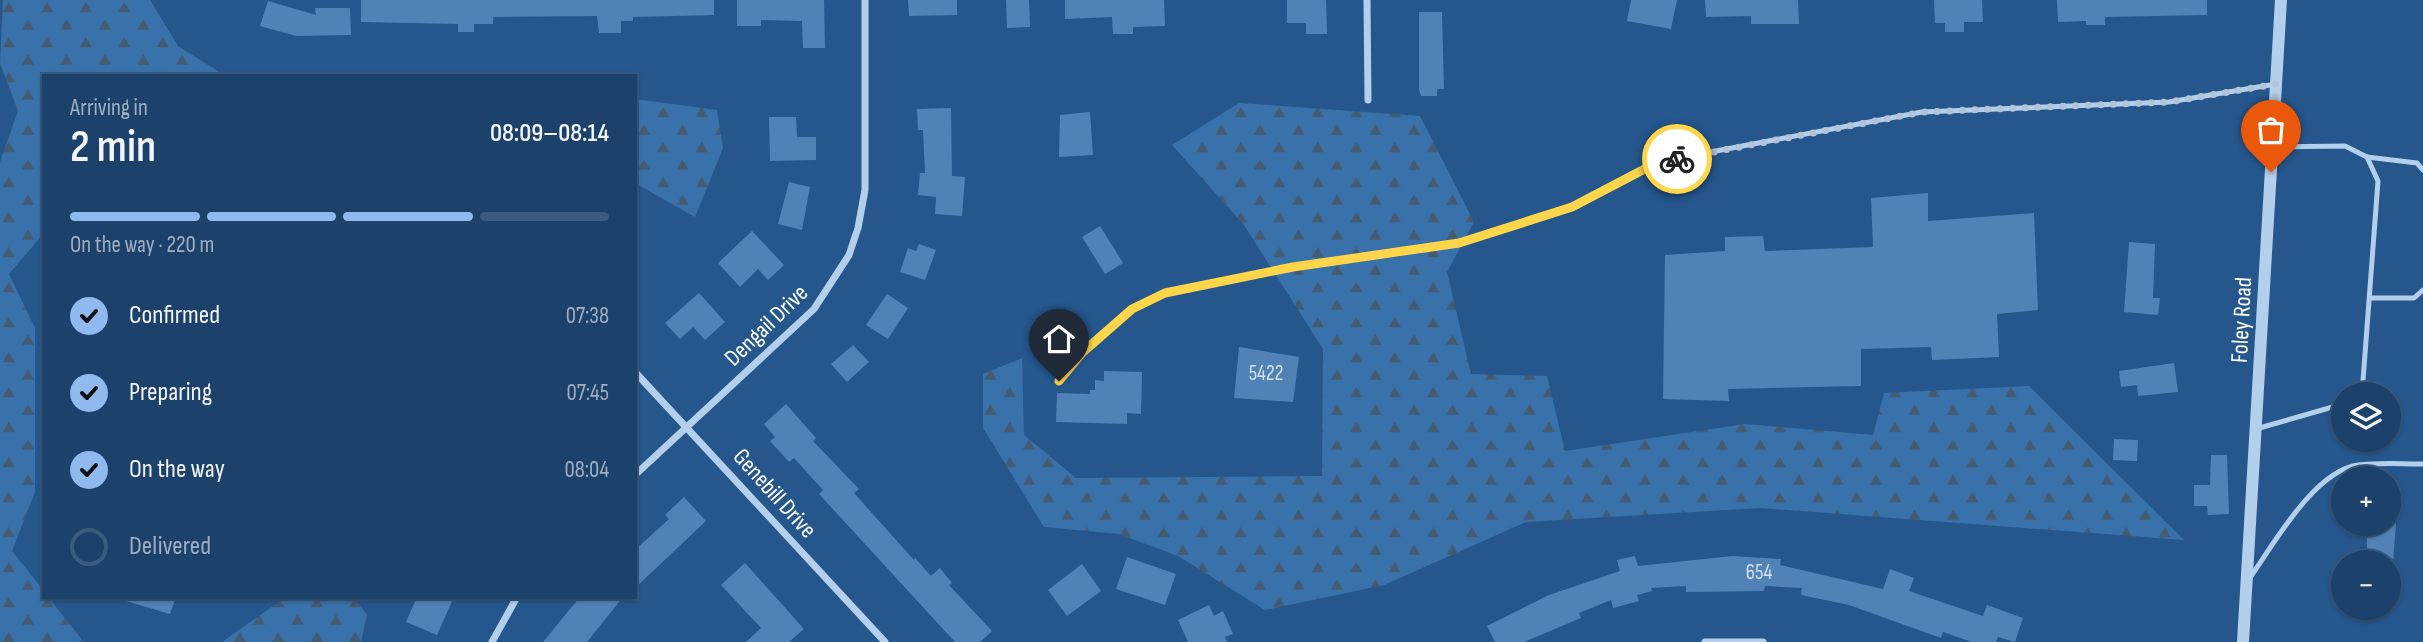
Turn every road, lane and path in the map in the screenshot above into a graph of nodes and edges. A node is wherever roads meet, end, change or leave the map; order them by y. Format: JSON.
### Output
{"nodes":[{"id":1,"x":865,"y":0,"type":"edge"},
{"id":2,"x":1367,"y":0,"type":"edge"},
{"id":3,"x":2281,"y":0,"type":"edge"},
{"id":4,"x":2276,"y":84,"type":"junction"},
{"id":5,"x":1368,"y":100,"type":"dead end"},
{"id":6,"x":2272,"y":147,"type":"junction"},
{"id":7,"x":2367,"y":157,"type":"junction"},
{"id":8,"x":2423,"y":170,"type":"edge"},
{"id":9,"x":2423,"y":290,"type":"edge"},
{"id":10,"x":2370,"y":298,"type":"junction"},
{"id":11,"x":637,"y":374,"type":"edge"},
{"id":12,"x":1059,"y":381,"type":"dead end"},
{"id":13,"x":2363,"y":382,"type":"edge"},
{"id":14,"x":2331,"y":407,"type":"edge"},
{"id":15,"x":688,"y":426,"type":"junction"},
{"id":16,"x":2256,"y":429,"type":"junction"},
{"id":17,"x":2423,"y":464,"type":"edge"},
{"id":18,"x":637,"y":473,"type":"edge"},
{"id":19,"x":2247,"y":581,"type":"junction"},
{"id":20,"x":516,"y":599,"type":"edge"},
{"id":21,"x":492,"y":642,"type":"edge"},
{"id":22,"x":884,"y":642,"type":"edge"},
{"id":23,"x":1706,"y":642,"type":"edge"},
{"id":24,"x":1763,"y":642,"type":"edge"},
{"id":25,"x":2244,"y":642,"type":"edge"}],
"edges":[{"from":1,"to":15,"type":"street","name":"Dengail Drive"},
{"from":2,"to":5,"type":"street"},
{"from":3,"to":4,"type":"street","name":"Foley Road"},
{"from":4,"to":6,"type":"street","name":"Foley Road"},
{"from":4,"to":12,"type":"lane"},
{"from":6,"to":7,"type":"lane"},
{"from":6,"to":16,"type":"street","name":"Foley Road"},
{"from":7,"to":8,"type":"lane"},
{"from":7,"to":10,"type":"lane"},
{"from":9,"to":10,"type":"lane"},
{"from":10,"to":13,"type":"lane"},
{"from":11,"to":15,"type":"street","name":"Genebill Drive"},
{"from":14,"to":16,"type":"lane"},
{"from":15,"to":18,"type":"street","name":"Dengail Drive"},
{"from":15,"to":22,"type":"street","name":"Genebill Drive"},
{"from":16,"to":19,"type":"street","name":"Foley Road"},
{"from":17,"to":19,"type":"lane"},
{"from":19,"to":25,"type":"street","name":"Foley Road"},
{"from":20,"to":21,"type":"street"},
{"from":23,"to":24,"type":"street"}]}
